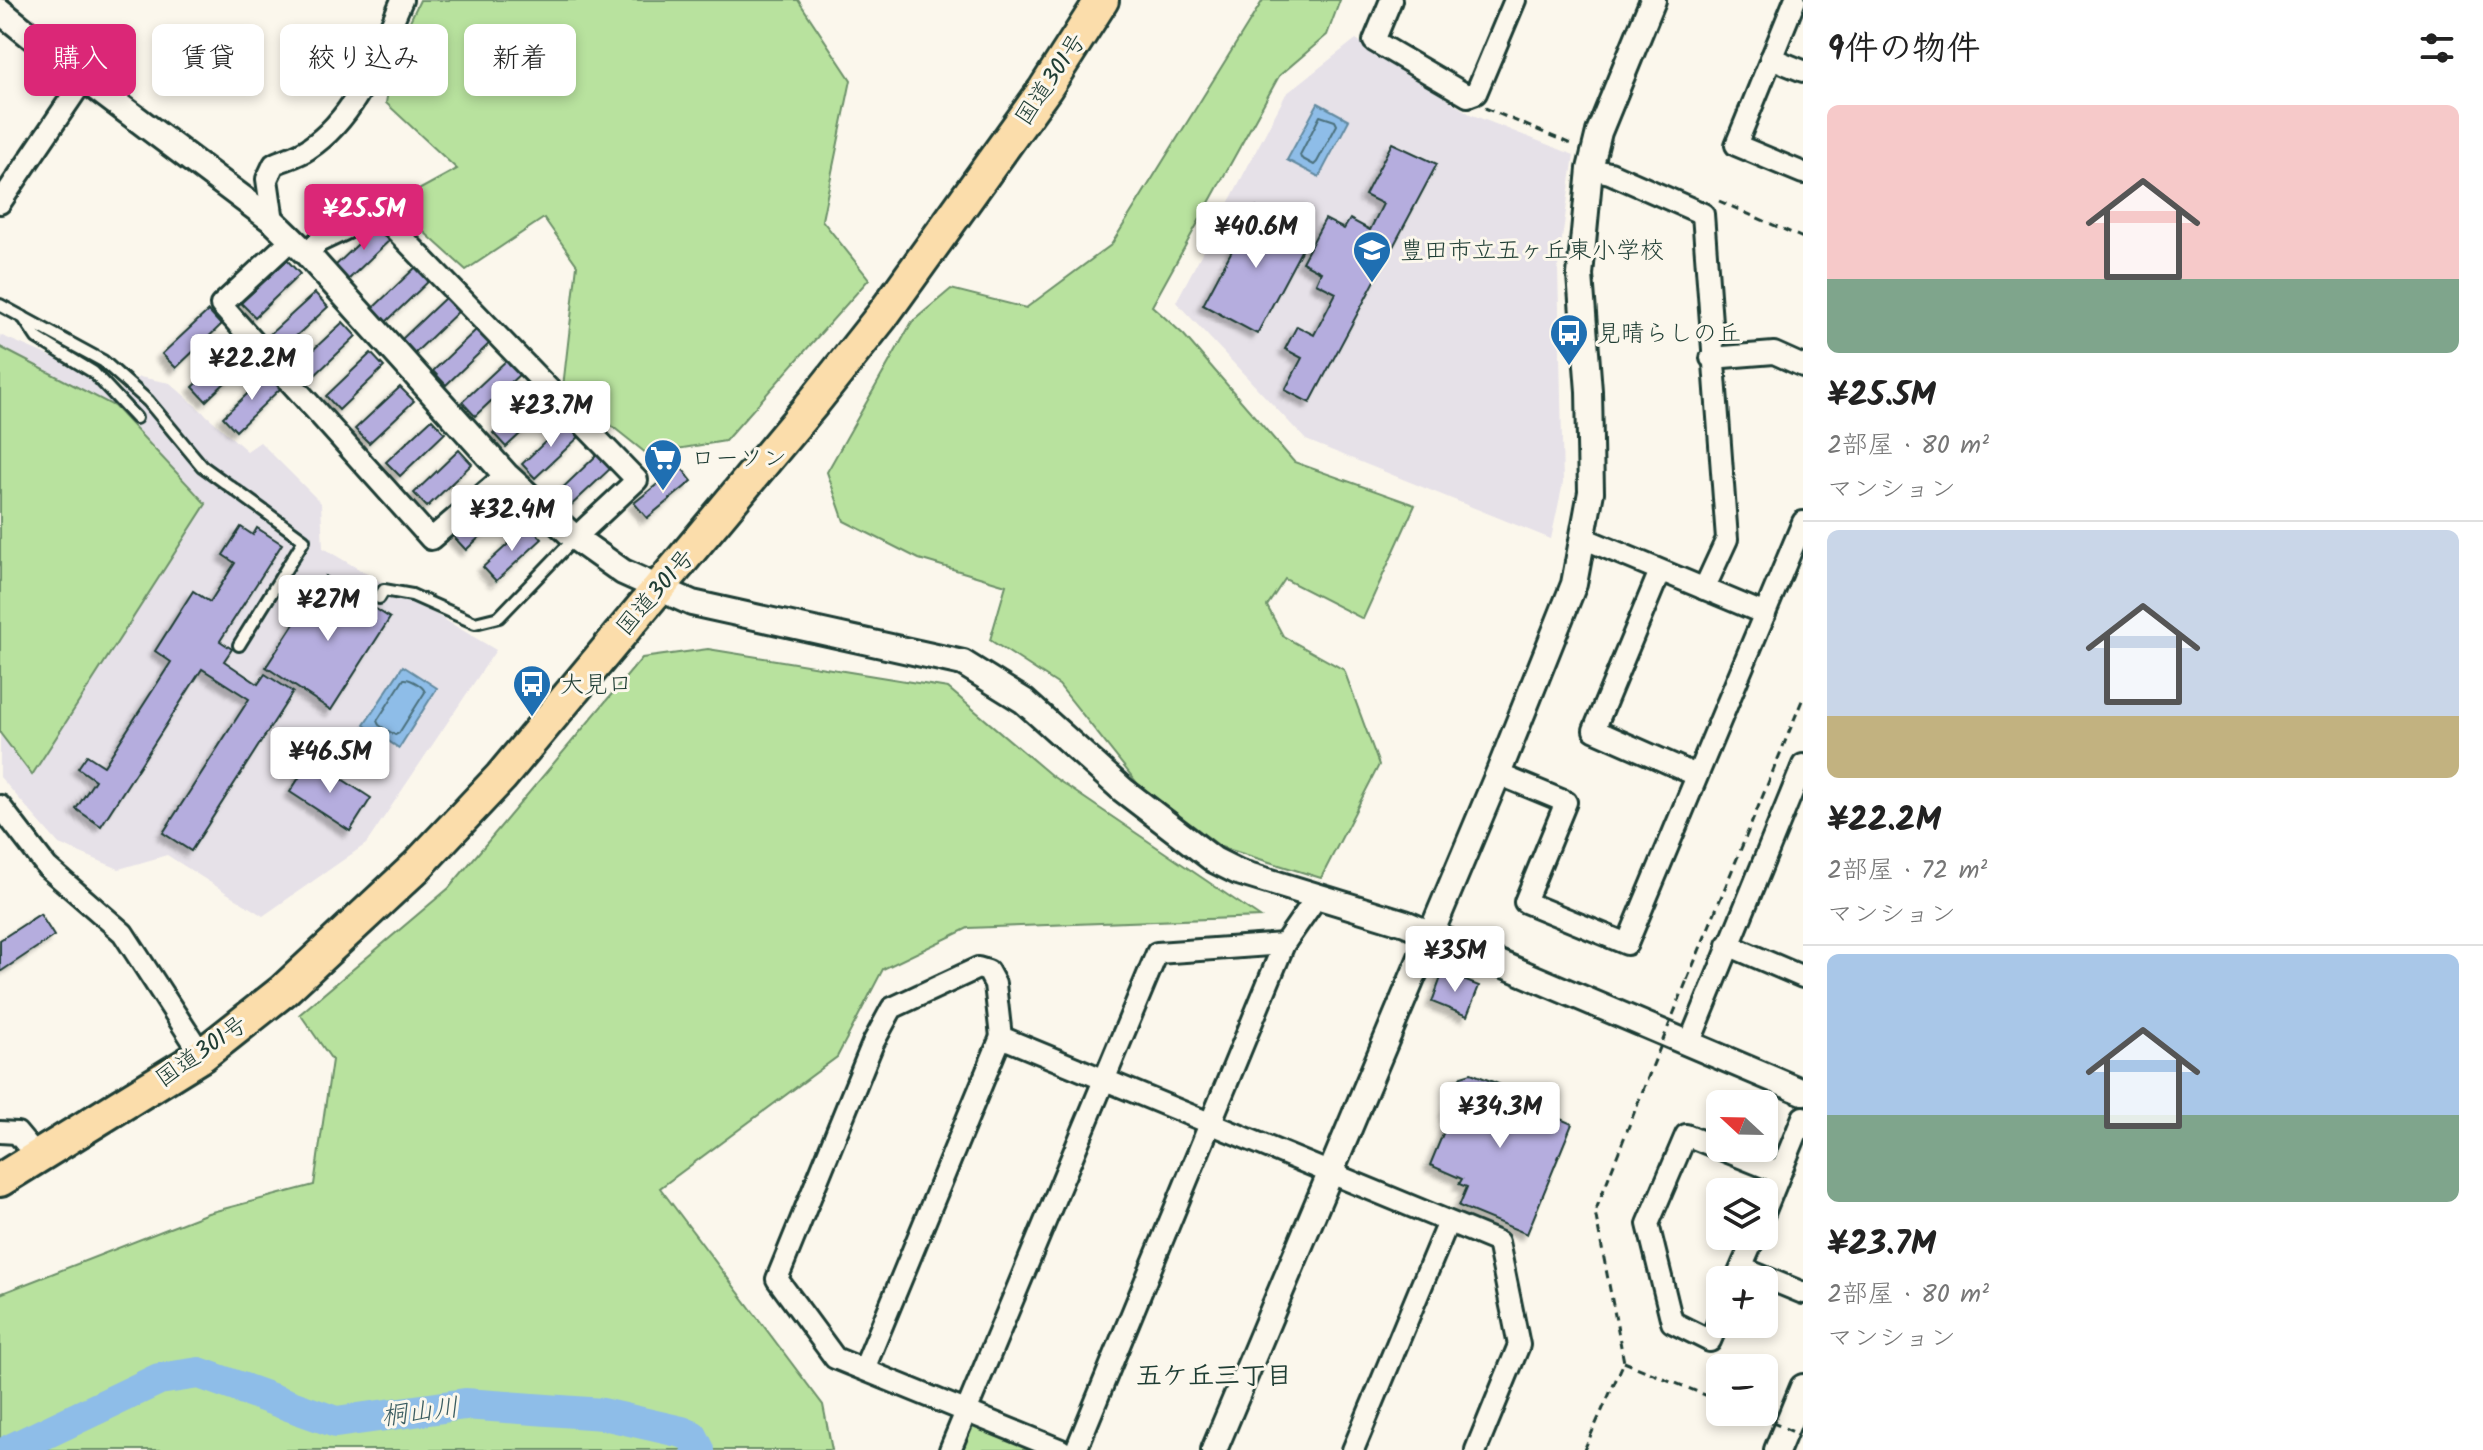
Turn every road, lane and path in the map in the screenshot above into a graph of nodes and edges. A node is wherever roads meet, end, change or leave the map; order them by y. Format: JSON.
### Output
{"nodes":[{"id":1,"x":402,"y":0,"type":"edge"},
{"id":2,"x":1102,"y":0,"type":"edge"},
{"id":3,"x":1391,"y":0,"type":"edge"},
{"id":4,"x":1515,"y":0,"type":"edge"},
{"id":5,"x":1653,"y":0,"type":"edge"},
{"id":6,"x":1795,"y":0,"type":"edge"},
{"id":7,"x":0,"y":11,"type":"edge"},
{"id":8,"x":24,"y":30,"type":"edge"},
{"id":9,"x":1771,"y":58,"type":"junction"},
{"id":10,"x":1803,"y":71,"type":"edge"},
{"id":11,"x":72,"y":96,"type":"edge"},
{"id":12,"x":107,"y":96,"type":"edge"},
{"id":13,"x":1590,"y":169,"type":"junction"},
{"id":14,"x":1803,"y":173,"type":"edge"},
{"id":15,"x":0,"y":203,"type":"edge"},
{"id":16,"x":273,"y":221,"type":"junction"},
{"id":17,"x":300,"y":248,"type":"junction"},
{"id":18,"x":0,"y":305,"type":"edge"},
{"id":19,"x":22,"y":316,"type":"junction"},
{"id":20,"x":1711,"y":358,"type":"junction"},
{"id":21,"x":1803,"y":366,"type":"edge"},
{"id":22,"x":136,"y":418,"type":"dead end"},
{"id":23,"x":506,"y":475,"type":"junction"},
{"id":24,"x":1803,"y":522,"type":"edge"},
{"id":25,"x":575,"y":538,"type":"junction"},
{"id":26,"x":1583,"y":538,"type":"junction"},
{"id":27,"x":1660,"y":571,"type":"junction"},
{"id":28,"x":658,"y":588,"type":"junction"},
{"id":29,"x":1704,"y":589,"type":"junction"},
{"id":30,"x":379,"y":598,"type":"dead end"},
{"id":31,"x":1765,"y":614,"type":"junction"},
{"id":32,"x":239,"y":645,"type":"dead end"},
{"id":33,"x":1803,"y":698,"type":"edge"},
{"id":34,"x":1803,"y":765,"type":"edge"},
{"id":35,"x":1498,"y":774,"type":"junction"},
{"id":36,"x":1696,"y":775,"type":"junction"},
{"id":37,"x":0,"y":806,"type":"edge"},
{"id":38,"x":1318,"y":895,"type":"junction"},
{"id":39,"x":1429,"y":934,"type":"junction"},
{"id":40,"x":1284,"y":944,"type":"junction"},
{"id":41,"x":1728,"y":945,"type":"junction"},
{"id":42,"x":1803,"y":977,"type":"edge"},
{"id":43,"x":1001,"y":1037,"type":"junction"},
{"id":44,"x":1689,"y":1044,"type":"junction"},
{"id":45,"x":202,"y":1055,"type":"junction"},
{"id":46,"x":1106,"y":1080,"type":"junction"},
{"id":47,"x":1803,"y":1092,"type":"edge"},
{"id":48,"x":1803,"y":1117,"type":"edge"},
{"id":49,"x":1212,"y":1124,"type":"junction"},
{"id":50,"x":0,"y":1132,"type":"edge"},
{"id":51,"x":37,"y":1157,"type":"junction"},
{"id":52,"x":1780,"y":1173,"type":"junction"},
{"id":53,"x":1328,"y":1174,"type":"junction"},
{"id":54,"x":1778,"y":1178,"type":"edge"},
{"id":55,"x":0,"y":1180,"type":"edge"},
{"id":56,"x":1448,"y":1222,"type":"junction"},
{"id":57,"x":1778,"y":1286,"type":"edge"},
{"id":58,"x":1803,"y":1293,"type":"edge"},
{"id":59,"x":1711,"y":1338,"type":"edge"},
{"id":60,"x":1624,"y":1362,"type":"junction"},
{"id":61,"x":864,"y":1369,"type":"junction"},
{"id":62,"x":1803,"y":1387,"type":"edge"},
{"id":63,"x":1706,"y":1395,"type":"edge"},
{"id":64,"x":966,"y":1411,"type":"junction"},
{"id":65,"x":1797,"y":1421,"type":"edge"},
{"id":66,"x":950,"y":1450,"type":"edge"},
{"id":67,"x":1061,"y":1450,"type":"edge"},
{"id":68,"x":1076,"y":1450,"type":"edge"},
{"id":69,"x":1214,"y":1450,"type":"edge"},
{"id":70,"x":1353,"y":1450,"type":"edge"},
{"id":71,"x":1476,"y":1450,"type":"edge"},
{"id":72,"x":1584,"y":1450,"type":"edge"},
{"id":73,"x":1777,"y":1450,"type":"edge"}],
"edges":[{"from":1,"to":16,"type":"street"},
{"from":2,"to":28,"type":"highway","name":"国道301号"},
{"from":3,"to":4,"type":"street"},
{"from":5,"to":13,"type":"street"},
{"from":6,"to":9,"type":"street"},
{"from":7,"to":8,"type":"street"},
{"from":9,"to":10,"type":"street"},
{"from":9,"to":14,"type":"street"},
{"from":11,"to":15,"type":"street"},
{"from":12,"to":16,"type":"street"},
{"from":13,"to":20,"type":"street"},
{"from":13,"to":26,"type":"street"},
{"from":16,"to":17,"type":"street"},
{"from":17,"to":23,"type":"street"},
{"from":17,"to":23,"type":"street"},
{"from":17,"to":25,"type":"street"},
{"from":18,"to":19,"type":"lane"},
{"from":19,"to":22,"type":"lane"},
{"from":19,"to":32,"type":"lane"},
{"from":20,"to":21,"type":"street"},
{"from":20,"to":29,"type":"street"},
{"from":23,"to":25,"type":"street"},
{"from":24,"to":31,"type":"street"},
{"from":25,"to":28,"type":"street"},
{"from":25,"to":30,"type":"lane"},
{"from":26,"to":27,"type":"street"},
{"from":26,"to":35,"type":"street"},
{"from":27,"to":29,"type":"street"},
{"from":27,"to":36,"type":"street"},
{"from":28,"to":38,"type":"street"},
{"from":28,"to":45,"type":"highway","name":"国道301号"},
{"from":29,"to":31,"type":"street"},
{"from":31,"to":36,"type":"street"},
{"from":33,"to":60,"type":"path","bridge":true},
{"from":34,"to":41,"type":"street"},
{"from":35,"to":36,"type":"street"},
{"from":35,"to":39,"type":"street"},
{"from":37,"to":45,"type":"street"},
{"from":38,"to":39,"type":"street"},
{"from":38,"to":40,"type":"street"},
{"from":39,"to":44,"type":"street"},
{"from":39,"to":53,"type":"street"},
{"from":40,"to":46,"type":"street"},
{"from":40,"to":49,"type":"street"},
{"from":41,"to":42,"type":"street"},
{"from":41,"to":44,"type":"street"},
{"from":43,"to":46,"type":"street"},
{"from":43,"to":61,"type":"street"},
{"from":43,"to":61,"type":"street"},
{"from":44,"to":47,"type":"street"},
{"from":45,"to":51,"type":"highway","name":"国道301号"},
{"from":46,"to":49,"type":"street"},
{"from":46,"to":64,"type":"street"},
{"from":48,"to":52,"type":"street"},
{"from":49,"to":53,"type":"street"},
{"from":49,"to":68,"type":"street"},
{"from":50,"to":51,"type":"street"},
{"from":51,"to":55,"type":"highway","name":"国道301号"},
{"from":52,"to":54,"type":"street"},
{"from":52,"to":59,"type":"street"},
{"from":53,"to":56,"type":"street"},
{"from":53,"to":69,"type":"street"},
{"from":56,"to":70,"type":"street"},
{"from":56,"to":71,"type":"street"},
{"from":57,"to":58,"type":"street"},
{"from":60,"to":63,"type":"path"},
{"from":60,"to":72,"type":"path"},
{"from":61,"to":64,"type":"street"},
{"from":62,"to":65,"type":"street"},
{"from":64,"to":66,"type":"street"},
{"from":64,"to":67,"type":"street"},
{"from":65,"to":73,"type":"street"}]}
